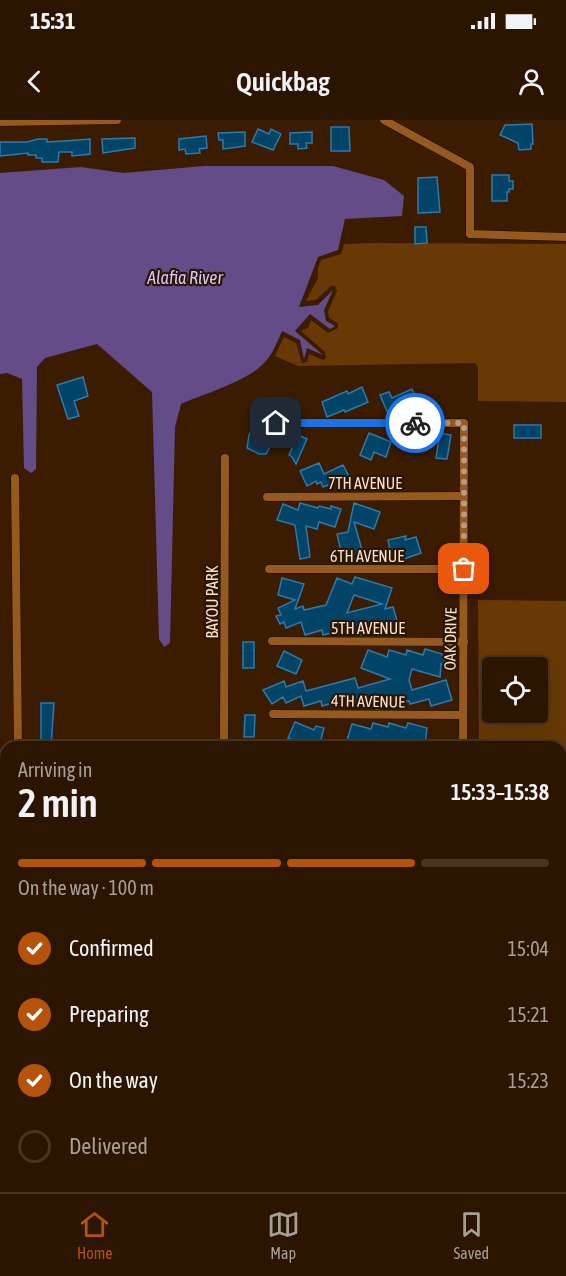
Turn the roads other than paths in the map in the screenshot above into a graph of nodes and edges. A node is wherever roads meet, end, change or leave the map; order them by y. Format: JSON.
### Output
{"nodes":[{"id":1,"x":117,"y":120,"type":"edge"},
{"id":2,"x":384,"y":120,"type":"edge"},
{"id":3,"x":0,"y":122,"type":"edge"},
{"id":4,"x":566,"y":237,"type":"edge"},
{"id":5,"x":276,"y":423,"type":"dead end"},
{"id":6,"x":225,"y":458,"type":"dead end"},
{"id":7,"x":15,"y":478,"type":"dead end"},
{"id":8,"x":463,"y":496,"type":"junction"},
{"id":9,"x":267,"y":497,"type":"dead end"},
{"id":10,"x":269,"y":569,"type":"dead end"},
{"id":11,"x":464,"y":569,"type":"junction"},
{"id":12,"x":272,"y":641,"type":"dead end"},
{"id":13,"x":464,"y":642,"type":"junction"},
{"id":14,"x":273,"y":714,"type":"dead end"},
{"id":15,"x":463,"y":715,"type":"junction"},
{"id":16,"x":18,"y":741,"type":"edge"},
{"id":17,"x":224,"y":741,"type":"edge"},
{"id":18,"x":463,"y":741,"type":"edge"}],
"edges":[{"from":1,"to":3,"type":"street"},
{"from":2,"to":4,"type":"street"},
{"from":5,"to":8,"type":"street","name":"OAK DRIVE"},
{"from":6,"to":17,"type":"street","name":"BAYOU PARK"},
{"from":7,"to":16,"type":"street"},
{"from":8,"to":9,"type":"street","name":"7TH AVENUE"},
{"from":8,"to":11,"type":"street","name":"OAK DRIVE"},
{"from":10,"to":11,"type":"street","name":"6TH AVENUE"},
{"from":11,"to":13,"type":"street","name":"OAK DRIVE"},
{"from":12,"to":13,"type":"street","name":"5TH AVENUE"},
{"from":13,"to":15,"type":"street","name":"OAK DRIVE"},
{"from":14,"to":15,"type":"street","name":"4TH AVENUE"},
{"from":15,"to":18,"type":"street","name":"OAK DRIVE"}]}
